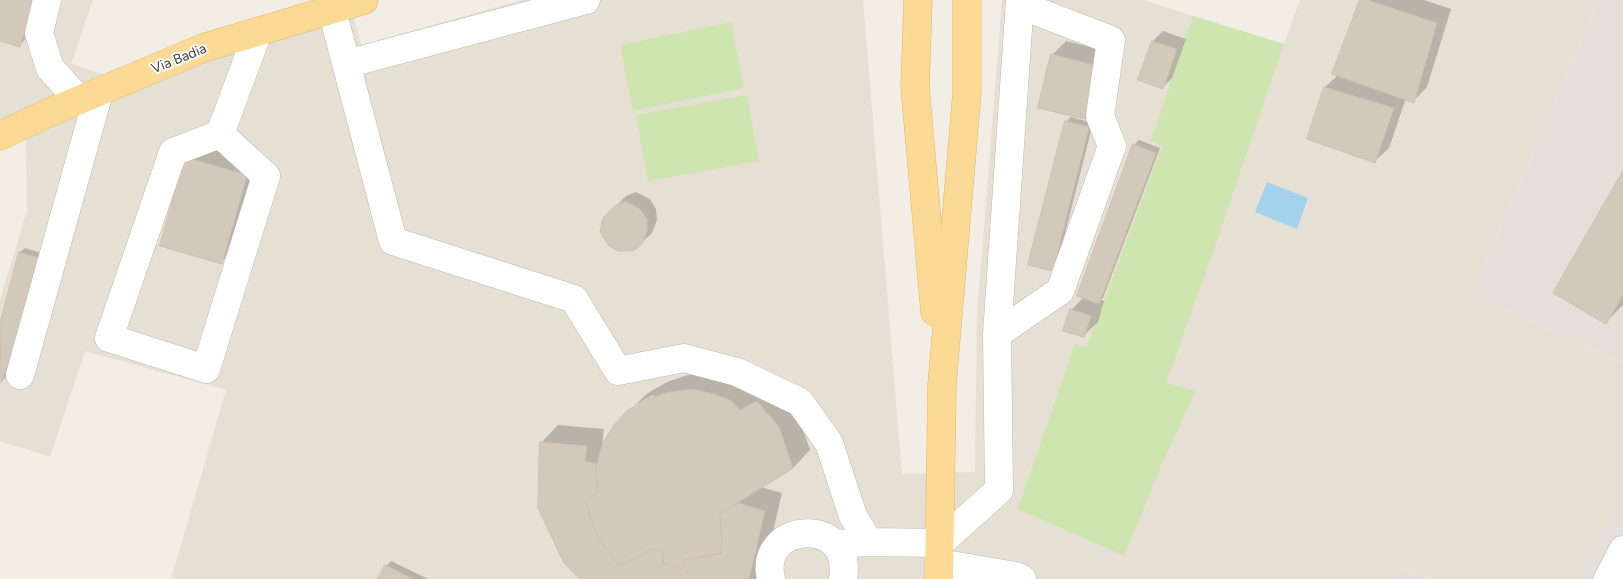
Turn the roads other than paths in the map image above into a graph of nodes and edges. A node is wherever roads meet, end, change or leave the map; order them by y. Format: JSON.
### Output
{"nodes":[{"id":1,"x":47,"y":0,"type":"edge"},
{"id":2,"x":364,"y":0,"type":"edge"},
{"id":3,"x":586,"y":0,"type":"edge"},
{"id":4,"x":918,"y":0,"type":"edge"},
{"id":5,"x":967,"y":0,"type":"edge"},
{"id":6,"x":1020,"y":2,"type":"edge"},
{"id":7,"x":332,"y":10,"type":"junction"},
{"id":8,"x":258,"y":32,"type":"junction"},
{"id":9,"x":346,"y":64,"type":"junction"},
{"id":10,"x":89,"y":96,"type":"junction"},
{"id":11,"x":220,"y":134,"type":"junction"},
{"id":12,"x":0,"y":136,"type":"edge"},
{"id":13,"x":997,"y":334,"type":"junction"},
{"id":14,"x":20,"y":374,"type":"dead end"},
{"id":15,"x":942,"y":385,"type":"junction"},
{"id":16,"x":869,"y":542,"type":"junction"},
{"id":17,"x":835,"y":544,"type":"junction"},
{"id":18,"x":1623,"y":550,"type":"edge"},
{"id":19,"x":939,"y":562,"type":"edge"},
{"id":20,"x":771,"y":579,"type":"edge"},
{"id":21,"x":843,"y":579,"type":"edge"},
{"id":22,"x":1022,"y":579,"type":"edge"},
{"id":23,"x":1608,"y":579,"type":"edge"}],
"edges":[{"from":1,"to":10,"type":"street"},
{"from":2,"to":7,"type":"main road","name":"Via Badia"},
{"from":3,"to":9,"type":"street"},
{"from":4,"to":15,"type":"main road"},
{"from":5,"to":15,"type":"main road"},
{"from":6,"to":13,"type":"street"},
{"from":6,"to":13,"type":"street"},
{"from":7,"to":8,"type":"main road","name":"Via Badia"},
{"from":7,"to":9,"type":"street"},
{"from":8,"to":10,"type":"main road","name":"Via Badia"},
{"from":8,"to":11,"type":"street"},
{"from":9,"to":16,"type":"street"},
{"from":10,"to":12,"type":"main road","name":"Via Badia"},
{"from":10,"to":14,"type":"street"},
{"from":11,"to":11,"type":"street"},
{"from":13,"to":19,"type":"street"},
{"from":15,"to":19,"type":"main road"},
{"from":16,"to":17,"type":"street"},
{"from":16,"to":19,"type":"street"},
{"from":17,"to":20,"type":"street"},
{"from":17,"to":21,"type":"street"},
{"from":18,"to":23,"type":"street"},
{"from":19,"to":22,"type":"street"}]}
